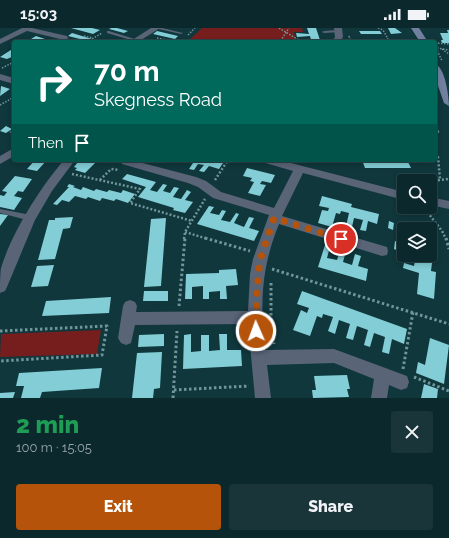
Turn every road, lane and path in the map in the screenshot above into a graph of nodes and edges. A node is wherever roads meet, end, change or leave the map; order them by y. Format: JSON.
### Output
{"nodes":[{"id":1,"x":28,"y":28,"type":"edge"},
{"id":2,"x":156,"y":28,"type":"edge"},
{"id":3,"x":279,"y":28,"type":"edge"},
{"id":4,"x":289,"y":28,"type":"edge"},
{"id":5,"x":378,"y":28,"type":"edge"},
{"id":6,"x":415,"y":28,"type":"edge"},
{"id":7,"x":338,"y":30,"type":"edge"},
{"id":8,"x":106,"y":32,"type":"joint"},
{"id":9,"x":324,"y":32,"type":"dead end"},
{"id":10,"x":180,"y":33,"type":"dead end"},
{"id":11,"x":286,"y":33,"type":"junction"},
{"id":12,"x":64,"y":38,"type":"joint"},
{"id":13,"x":72,"y":40,"type":"edge"},
{"id":14,"x":91,"y":40,"type":"edge"},
{"id":15,"x":132,"y":40,"type":"edge"},
{"id":16,"x":137,"y":40,"type":"edge"},
{"id":17,"x":238,"y":40,"type":"edge"},
{"id":18,"x":298,"y":40,"type":"edge"},
{"id":19,"x":338,"y":40,"type":"edge"},
{"id":20,"x":386,"y":40,"type":"edge"},
{"id":21,"x":423,"y":40,"type":"edge"},
{"id":22,"x":0,"y":42,"type":"edge"},
{"id":23,"x":437,"y":43,"type":"edge"},
{"id":24,"x":449,"y":44,"type":"edge"},
{"id":25,"x":437,"y":48,"type":"dead end"},
{"id":26,"x":442,"y":49,"type":"junction"},
{"id":27,"x":449,"y":50,"type":"edge"},
{"id":28,"x":449,"y":54,"type":"edge"},
{"id":29,"x":12,"y":63,"type":"edge"},
{"id":30,"x":0,"y":69,"type":"edge"},
{"id":31,"x":437,"y":71,"type":"edge"},
{"id":32,"x":0,"y":76,"type":"edge"},
{"id":33,"x":12,"y":80,"type":"edge"},
{"id":34,"x":12,"y":98,"type":"edge"},
{"id":35,"x":449,"y":103,"type":"edge"},
{"id":36,"x":0,"y":105,"type":"edge"},
{"id":37,"x":12,"y":152,"type":"edge"},
{"id":38,"x":437,"y":154,"type":"edge"},
{"id":39,"x":0,"y":161,"type":"edge"},
{"id":40,"x":68,"y":162,"type":"edge"},
{"id":41,"x":227,"y":162,"type":"edge"},
{"id":42,"x":273,"y":162,"type":"edge"},
{"id":43,"x":124,"y":164,"type":"edge"},
{"id":44,"x":299,"y":170,"type":"junction"},
{"id":45,"x":60,"y":171,"type":"junction"},
{"id":46,"x":440,"y":179,"type":"junction"},
{"id":47,"x":449,"y":179,"type":"edge"},
{"id":48,"x":100,"y":180,"type":"junction"},
{"id":49,"x":437,"y":180,"type":"edge"},
{"id":50,"x":209,"y":190,"type":"junction"},
{"id":51,"x":397,"y":194,"type":"edge"},
{"id":52,"x":437,"y":210,"type":"edge"},
{"id":53,"x":0,"y":211,"type":"edge"},
{"id":54,"x":275,"y":216,"type":"junction"},
{"id":55,"x":31,"y":218,"type":"junction"},
{"id":56,"x":192,"y":221,"type":"junction"},
{"id":57,"x":185,"y":232,"type":"junction"},
{"id":58,"x":449,"y":249,"type":"edge"},
{"id":59,"x":382,"y":251,"type":"dead end"},
{"id":60,"x":264,"y":263,"type":"junction"},
{"id":61,"x":0,"y":288,"type":"edge"},
{"id":62,"x":413,"y":312,"type":"junction"},
{"id":63,"x":256,"y":317,"type":"junction"},
{"id":64,"x":177,"y":319,"type":"junction"},
{"id":65,"x":449,"y":324,"type":"edge"},
{"id":66,"x":0,"y":331,"type":"edge"},
{"id":67,"x":126,"y":338,"type":"dead end"},
{"id":68,"x":258,"y":358,"type":"junction"},
{"id":69,"x":275,"y":358,"type":"junction"},
{"id":70,"x":0,"y":361,"type":"edge"},
{"id":71,"x":383,"y":374,"type":"junction"},
{"id":72,"x":402,"y":377,"type":"junction"},
{"id":73,"x":174,"y":390,"type":"junction"},
{"id":74,"x":262,"y":391,"type":"edge"},
{"id":75,"x":449,"y":391,"type":"edge"},
{"id":76,"x":173,"y":398,"type":"edge"},
{"id":77,"x":379,"y":398,"type":"edge"}],
"edges":[{"from":1,"to":12,"type":"street"},
{"from":1,"to":22,"type":"street"},
{"from":2,"to":10,"type":"lane"},
{"from":2,"to":16,"type":"street"},
{"from":3,"to":11,"type":"path"},
{"from":4,"to":11,"type":"path"},
{"from":5,"to":20,"type":"path"},
{"from":6,"to":21,"type":"street"},
{"from":7,"to":9,"type":"lane"},
{"from":7,"to":19,"type":"street"},
{"from":8,"to":14,"type":"path"},
{"from":8,"to":15,"type":"lane"},
{"from":11,"to":17,"type":"path"},
{"from":11,"to":18,"type":"path"},
{"from":12,"to":13,"type":"lane"},
{"from":23,"to":24,"type":"path"},
{"from":25,"to":26,"type":"path"},
{"from":26,"to":27,"type":"path"},
{"from":26,"to":28,"type":"path"},
{"from":29,"to":30,"type":"path"},
{"from":31,"to":35,"type":"street"},
{"from":32,"to":33,"type":"street"},
{"from":34,"to":36,"type":"path"},
{"from":37,"to":39,"type":"street"},
{"from":38,"to":46,"type":"path"},
{"from":40,"to":45,"type":"street"},
{"from":41,"to":50,"type":"path"},
{"from":42,"to":44,"type":"street"},
{"from":43,"to":48,"type":"path"},
{"from":43,"to":50,"type":"street"},
{"from":44,"to":51,"type":"street"},
{"from":44,"to":54,"type":"street"},
{"from":45,"to":48,"type":"path"},
{"from":45,"to":55,"type":"street"},
{"from":46,"to":47,"type":"path"},
{"from":46,"to":49,"type":"path"},
{"from":48,"to":56,"type":"path"},
{"from":50,"to":54,"type":"street"},
{"from":50,"to":56,"type":"path"},
{"from":52,"to":58,"type":"path"},
{"from":53,"to":55,"type":"lane"},
{"from":54,"to":59,"type":"street"},
{"from":54,"to":60,"type":"street"},
{"from":55,"to":61,"type":"street"},
{"from":56,"to":57,"type":"path"},
{"from":57,"to":60,"type":"path"},
{"from":57,"to":64,"type":"path"},
{"from":60,"to":62,"type":"path"},
{"from":60,"to":63,"type":"street"},
{"from":60,"to":69,"type":"path"},
{"from":62,"to":65,"type":"path"},
{"from":62,"to":72,"type":"path"},
{"from":63,"to":64,"type":"street"},
{"from":63,"to":68,"type":"street"},
{"from":64,"to":67,"type":"street"},
{"from":64,"to":73,"type":"path"},
{"from":66,"to":70,"type":"path"},
{"from":68,"to":69,"type":"street"},
{"from":68,"to":74,"type":"street"},
{"from":69,"to":71,"type":"street"},
{"from":71,"to":72,"type":"street"},
{"from":71,"to":77,"type":"street"},
{"from":72,"to":75,"type":"path"},
{"from":73,"to":74,"type":"path"},
{"from":73,"to":76,"type":"path"}]}
